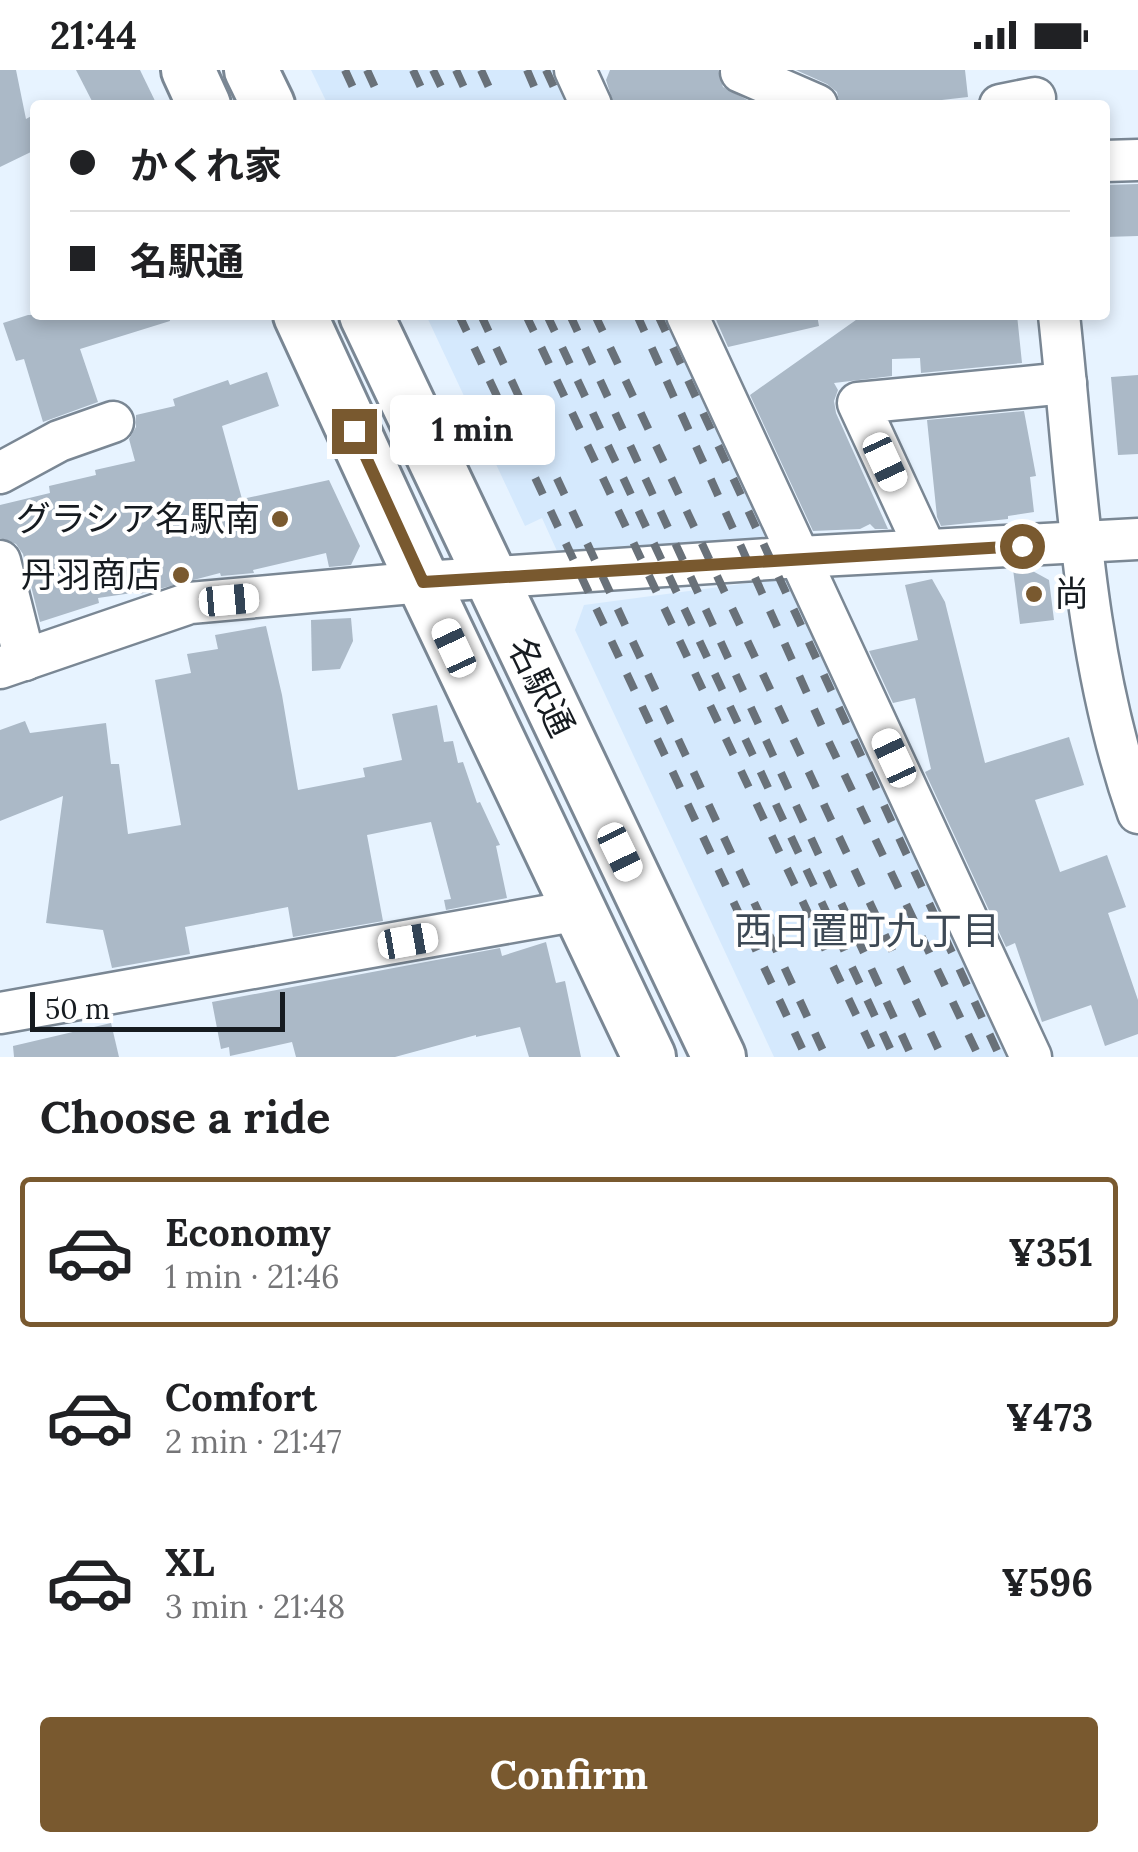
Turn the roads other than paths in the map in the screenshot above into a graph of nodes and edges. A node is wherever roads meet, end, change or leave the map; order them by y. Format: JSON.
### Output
{"nodes":[{"id":1,"x":188,"y":70,"type":"edge"},
{"id":2,"x":251,"y":70,"type":"edge"},
{"id":3,"x":737,"y":82,"type":"edge"},
{"id":4,"x":202,"y":100,"type":"edge"},
{"id":5,"x":266,"y":100,"type":"edge"},
{"id":6,"x":800,"y":100,"type":"edge"},
{"id":7,"x":1110,"y":160,"type":"edge"},
{"id":8,"x":1138,"y":160,"type":"edge"},
{"id":9,"x":302,"y":320,"type":"edge"},
{"id":10,"x":368,"y":320,"type":"edge"},
{"id":11,"x":689,"y":320,"type":"edge"},
{"id":12,"x":1060,"y":320,"type":"edge"},
{"id":13,"x":1066,"y":383,"type":"junction"},
{"id":14,"x":113,"y":422,"type":"dead end"},
{"id":15,"x":0,"y":472,"type":"edge"},
{"id":16,"x":1138,"y":539,"type":"edge"},
{"id":17,"x":1083,"y":543,"type":"junction"},
{"id":18,"x":926,"y":550,"type":"junction"},
{"id":19,"x":800,"y":557,"type":"junction"},
{"id":20,"x":0,"y":561,"type":"edge"},
{"id":21,"x":489,"y":580,"type":"junction"},
{"id":22,"x":423,"y":582,"type":"junction"},
{"id":23,"x":13,"y":664,"type":"edge"},
{"id":24,"x":1138,"y":813,"type":"edge"},
{"id":25,"x":579,"y":910,"type":"junction"},
{"id":26,"x":0,"y":1013,"type":"edge"},
{"id":27,"x":650,"y":1057,"type":"edge"},
{"id":28,"x":719,"y":1057,"type":"edge"},
{"id":29,"x":1031,"y":1057,"type":"edge"}],
"edges":[{"from":1,"to":4,"type":"main road"},
{"from":2,"to":5,"type":"main road"},
{"from":3,"to":6,"type":"street"},
{"from":7,"to":8,"type":"street"},
{"from":9,"to":22,"type":"main road","name":"名駅通"},
{"from":10,"to":21,"type":"main road","name":"名駅通"},
{"from":11,"to":19,"type":"street"},
{"from":12,"to":13,"type":"street"},
{"from":13,"to":17,"type":"street"},
{"from":13,"to":18,"type":"street"},
{"from":14,"to":15,"type":"street"},
{"from":16,"to":17,"type":"street"},
{"from":17,"to":18,"type":"street"},
{"from":17,"to":24,"type":"street"},
{"from":18,"to":19,"type":"street"},
{"from":19,"to":21,"type":"street"},
{"from":19,"to":29,"type":"street"},
{"from":20,"to":23,"type":"street"},
{"from":21,"to":22,"type":"street"},
{"from":21,"to":28,"type":"main road","name":"名駅通"},
{"from":22,"to":23,"type":"street"},
{"from":22,"to":25,"type":"main road","name":"名駅通"},
{"from":25,"to":26,"type":"street"},
{"from":25,"to":27,"type":"main road","name":"名駅通"}]}
